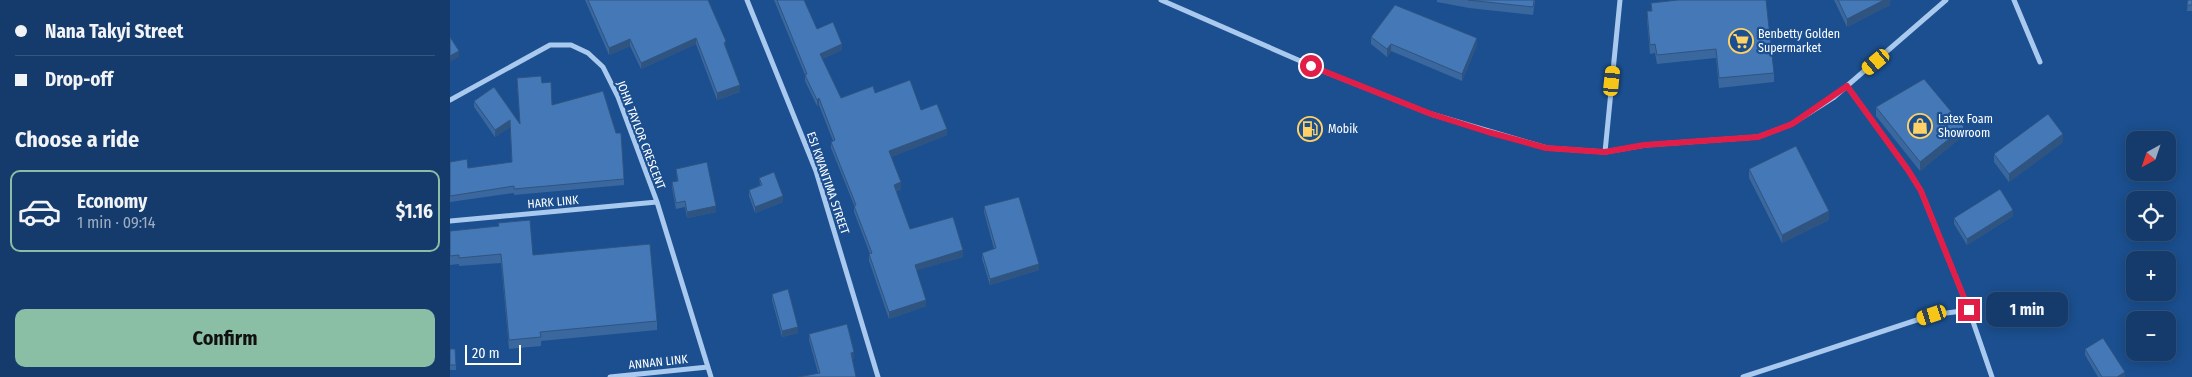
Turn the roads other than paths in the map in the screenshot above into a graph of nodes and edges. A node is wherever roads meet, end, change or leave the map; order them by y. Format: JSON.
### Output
{"nodes":[{"id":1,"x":747,"y":0,"type":"edge"},
{"id":2,"x":1162,"y":0,"type":"edge"},
{"id":3,"x":1620,"y":0,"type":"edge"},
{"id":4,"x":1946,"y":0,"type":"edge"},
{"id":5,"x":2014,"y":0,"type":"edge"},
{"id":6,"x":2040,"y":62,"type":"dead end"},
{"id":7,"x":1847,"y":86,"type":"junction"},
{"id":8,"x":450,"y":100,"type":"edge"},
{"id":9,"x":1605,"y":152,"type":"junction"},
{"id":10,"x":657,"y":202,"type":"junction"},
{"id":11,"x":450,"y":221,"type":"edge"},
{"id":12,"x":1969,"y":310,"type":"junction"},
{"id":13,"x":708,"y":367,"type":"junction"},
{"id":14,"x":610,"y":377,"type":"edge"},
{"id":15,"x":711,"y":377,"type":"edge"},
{"id":16,"x":878,"y":377,"type":"edge"},
{"id":17,"x":1743,"y":377,"type":"edge"},
{"id":18,"x":1992,"y":377,"type":"edge"}],
"edges":[{"from":1,"to":16,"type":"street","name":"ESI KWANTIMA STREET"},
{"from":2,"to":9,"type":"street"},
{"from":3,"to":9,"type":"street"},
{"from":4,"to":7,"type":"street"},
{"from":5,"to":6,"type":"street"},
{"from":7,"to":9,"type":"street"},
{"from":7,"to":12,"type":"street"},
{"from":8,"to":10,"type":"street","name":"JOHN TAYLOR CRESCENT"},
{"from":10,"to":11,"type":"street","name":"HARK LINK"},
{"from":10,"to":13,"type":"street","name":"JOHN TAYLOR CRESCENT"},
{"from":12,"to":17,"type":"street"},
{"from":12,"to":18,"type":"street"},
{"from":13,"to":14,"type":"street","name":"ANNAN LINK"},
{"from":13,"to":15,"type":"street","name":"JOHN TAYLOR CRESCENT"}]}
